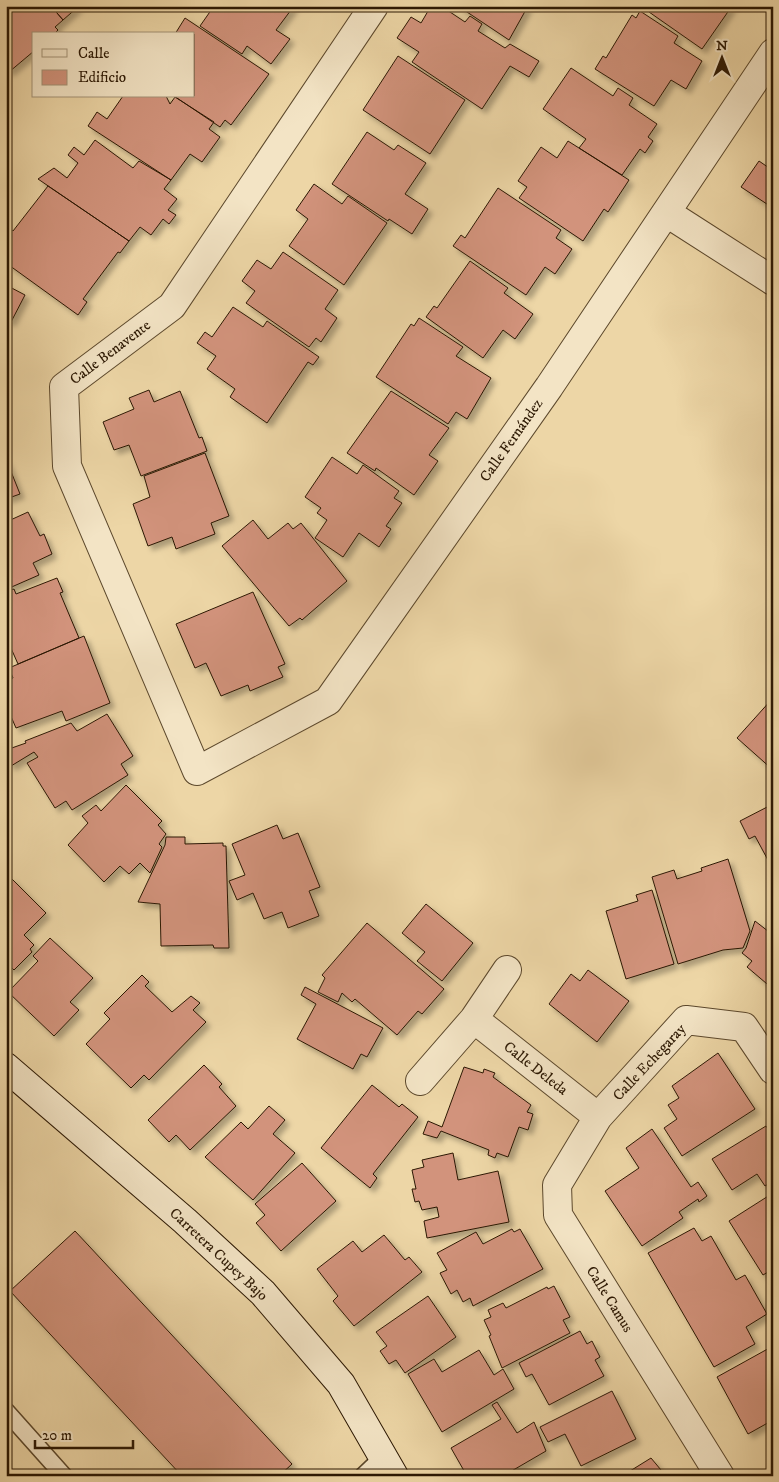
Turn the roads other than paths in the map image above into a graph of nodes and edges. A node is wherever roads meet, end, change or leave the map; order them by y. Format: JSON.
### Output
{"nodes":[{"id":1,"x":374,"y":6,"type":"edge"},
{"id":2,"x":773,"y":53,"type":"edge"},
{"id":3,"x":667,"y":213,"type":"junction"},
{"id":4,"x":773,"y":281,"type":"edge"},
{"id":5,"x":197,"y":771,"type":"joint"},
{"id":6,"x":507,"y":970,"type":"dead end"},
{"id":7,"x":474,"y":1019,"type":"junction"},
{"id":8,"x":6,"y":1067,"type":"edge"},
{"id":9,"x":773,"y":1070,"type":"edge"},
{"id":10,"x":420,"y":1082,"type":"dead end"},
{"id":11,"x":598,"y":1118,"type":"junction"},
{"id":12,"x":6,"y":1411,"type":"edge"},
{"id":13,"x":388,"y":1467,"type":"edge"},
{"id":14,"x":64,"y":1476,"type":"edge"},
{"id":15,"x":362,"y":1476,"type":"edge"},
{"id":16,"x":720,"y":1476,"type":"edge"}],
"edges":[{"from":1,"to":5,"type":"street","name":"Calle Benavente"},
{"from":2,"to":3,"type":"street","name":"Calle Fernández"},
{"from":3,"to":4,"type":"street"},
{"from":3,"to":5,"type":"street","name":"Calle Fernández"},
{"from":6,"to":7,"type":"street"},
{"from":7,"to":10,"type":"street"},
{"from":7,"to":11,"type":"street","name":"Calle Deleda"},
{"from":8,"to":13,"type":"street","name":"Carretera Cupey Bajo"},
{"from":9,"to":11,"type":"street","name":"Calle Echegaray"},
{"from":11,"to":16,"type":"street","name":"Calle Camus"},
{"from":12,"to":14,"type":"lane"},
{"from":13,"to":15,"type":"lane"}]}
